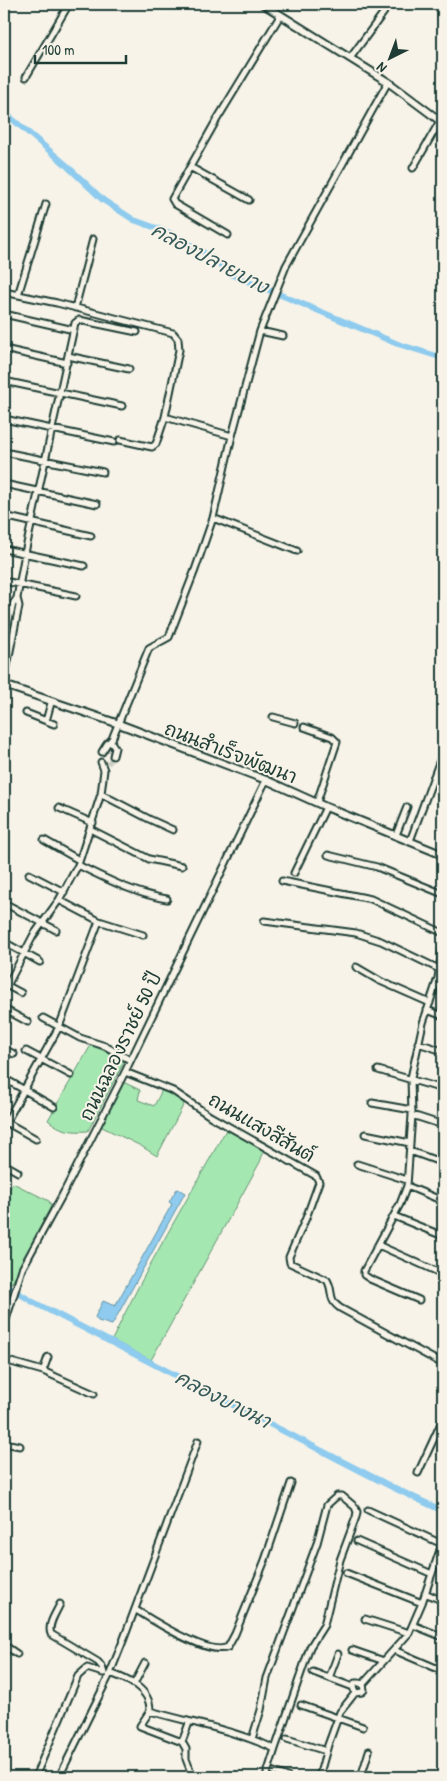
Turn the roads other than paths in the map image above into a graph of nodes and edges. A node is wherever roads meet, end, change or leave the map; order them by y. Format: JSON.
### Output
{"nodes":[{"id":1,"x":69,"y":4,"type":"edge"},
{"id":2,"x":263,"y":4,"type":"edge"},
{"id":3,"x":384,"y":12,"type":"dead end"},
{"id":4,"x":280,"y":16,"type":"junction"},
{"id":5,"x":351,"y":57,"type":"junction"},
{"id":6,"x":26,"y":77,"type":"dead end"},
{"id":7,"x":388,"y":82,"type":"junction"},
{"id":8,"x":442,"y":122,"type":"edge"},
{"id":9,"x":190,"y":167,"type":"junction"},
{"id":10,"x":413,"y":168,"type":"dead end"},
{"id":11,"x":249,"y":200,"type":"dead end"},
{"id":12,"x":46,"y":204,"type":"dead end"},
{"id":13,"x":228,"y":234,"type":"dead end"},
{"id":14,"x":93,"y":239,"type":"dead end"},
{"id":15,"x":4,"y":292,"type":"edge"},
{"id":16,"x":18,"y":295,"type":"junction"},
{"id":17,"x":75,"y":308,"type":"junction"},
{"id":18,"x":4,"y":314,"type":"edge"},
{"id":19,"x":74,"y":330,"type":"junction"},
{"id":20,"x":137,"y":332,"type":"dead end"},
{"id":21,"x":260,"y":332,"type":"junction"},
{"id":22,"x":283,"y":336,"type":"dead end"},
{"id":23,"x":4,"y":349,"type":"edge"},
{"id":24,"x":68,"y":356,"type":"junction"},
{"id":25,"x":67,"y":363,"type":"junction"},
{"id":26,"x":129,"y":369,"type":"dead end"},
{"id":27,"x":4,"y":381,"type":"edge"},
{"id":28,"x":59,"y":393,"type":"junction"},
{"id":29,"x":122,"y":406,"type":"dead end"},
{"id":30,"x":165,"y":417,"type":"junction"},
{"id":31,"x":4,"y":419,"type":"edge"},
{"id":32,"x":52,"y":429,"type":"junction"},
{"id":33,"x":232,"y":436,"type":"junction"},
{"id":34,"x":120,"y":440,"type":"dead end"},
{"id":35,"x":114,"y":442,"type":"dead end"},
{"id":36,"x":4,"y":452,"type":"edge"},
{"id":37,"x":45,"y":460,"type":"junction"},
{"id":38,"x":104,"y":472,"type":"dead end"},
{"id":39,"x":4,"y":484,"type":"edge"},
{"id":40,"x":38,"y":491,"type":"junction"},
{"id":41,"x":98,"y":504,"type":"dead end"},
{"id":42,"x":4,"y":516,"type":"edge"},
{"id":43,"x":214,"y":518,"type":"junction"},
{"id":44,"x":32,"y":522,"type":"junction"},
{"id":45,"x":90,"y":536,"type":"dead end"},
{"id":46,"x":4,"y":549,"type":"edge"},
{"id":47,"x":297,"y":551,"type":"dead end"},
{"id":48,"x":25,"y":553,"type":"junction"},
{"id":49,"x":84,"y":566,"type":"dead end"},
{"id":50,"x":4,"y":581,"type":"edge"},
{"id":51,"x":19,"y":584,"type":"junction"},
{"id":52,"x":76,"y":596,"type":"dead end"},
{"id":53,"x":17,"y":598,"type":"junction"},
{"id":54,"x":6,"y":631,"type":"junction"},
{"id":55,"x":14,"y":633,"type":"junction"},
{"id":56,"x":4,"y":640,"type":"edge"},
{"id":57,"x":4,"y":681,"type":"edge"},
{"id":58,"x":4,"y":686,"type":"edge"},
{"id":59,"x":50,"y":708,"type":"junction"},
{"id":60,"x":26,"y":713,"type":"dead end"},
{"id":61,"x":273,"y":717,"type":"dead end"},
{"id":62,"x":46,"y":721,"type":"junction"},
{"id":63,"x":294,"y":723,"type":"dead end"},
{"id":64,"x":54,"y":724,"type":"dead end"},
{"id":65,"x":117,"y":727,"type":"junction"},
{"id":66,"x":304,"y":727,"type":"dead end"},
{"id":67,"x":112,"y":740,"type":"junction"},
{"id":68,"x":102,"y":752,"type":"dead end"},
{"id":69,"x":443,"y":752,"type":"edge"},
{"id":70,"x":113,"y":756,"type":"tunnel mouth"},
{"id":71,"x":101,"y":762,"type":"dead end"},
{"id":72,"x":108,"y":764,"type":"tunnel mouth"},
{"id":73,"x":104,"y":770,"type":"junction"},
{"id":74,"x":433,"y":778,"type":"junction"},
{"id":75,"x":266,"y":780,"type":"junction"},
{"id":76,"x":443,"y":782,"type":"edge"},
{"id":77,"x":101,"y":794,"type":"junction"},
{"id":78,"x":316,"y":802,"type":"junction"},
{"id":79,"x":326,"y":807,"type":"junction"},
{"id":80,"x":407,"y":807,"type":"dead end"},
{"id":81,"x":59,"y":808,"type":"dead end"},
{"id":82,"x":93,"y":823,"type":"junction"},
{"id":83,"x":90,"y":829,"type":"junction"},
{"id":84,"x":173,"y":830,"type":"dead end"},
{"id":85,"x":396,"y":835,"type":"junction"},
{"id":86,"x":44,"y":840,"type":"dead end"},
{"id":87,"x":410,"y":841,"type":"junction"},
{"id":88,"x":328,"y":855,"type":"dead end"},
{"id":89,"x":443,"y":855,"type":"edge"},
{"id":90,"x":78,"y":862,"type":"junction"},
{"id":91,"x":182,"y":866,"type":"dead end"},
{"id":92,"x":294,"y":873,"type":"dead end"},
{"id":93,"x":30,"y":874,"type":"dead end"},
{"id":94,"x":282,"y":882,"type":"dead end"},
{"id":95,"x":64,"y":892,"type":"junction"},
{"id":96,"x":443,"y":894,"type":"edge"},
{"id":97,"x":167,"y":899,"type":"dead end"},
{"id":98,"x":59,"y":900,"type":"junction"},
{"id":99,"x":4,"y":903,"type":"edge"},
{"id":100,"x":42,"y":921,"type":"junction"},
{"id":101,"x":100,"y":921,"type":"junction"},
{"id":102,"x":264,"y":921,"type":"dead end"},
{"id":103,"x":56,"y":930,"type":"dead end"},
{"id":104,"x":143,"y":934,"type":"dead end"},
{"id":105,"x":443,"y":934,"type":"edge"},
{"id":106,"x":4,"y":942,"type":"edge"},
{"id":107,"x":443,"y":945,"type":"edge"},
{"id":108,"x":24,"y":953,"type":"junction"},
{"id":109,"x":40,"y":962,"type":"dead end"},
{"id":110,"x":356,"y":967,"type":"dead end"},
{"id":111,"x":439,"y":968,"type":"junction"},
{"id":112,"x":440,"y":979,"type":"edge"},
{"id":113,"x":5,"y":985,"type":"edge"},
{"id":114,"x":21,"y":993,"type":"dead end"},
{"id":115,"x":430,"y":1003,"type":"junction"},
{"id":116,"x":4,"y":1009,"type":"edge"},
{"id":117,"x":427,"y":1010,"type":"junction"},
{"id":118,"x":443,"y":1016,"type":"edge"},
{"id":119,"x":42,"y":1018,"type":"dead end"},
{"id":120,"x":28,"y":1022,"type":"dead end"},
{"id":121,"x":59,"y":1027,"type":"junction"},
{"id":122,"x":418,"y":1043,"type":"junction"},
{"id":123,"x":4,"y":1049,"type":"edge"},
{"id":124,"x":26,"y":1051,"type":"dead end"},
{"id":125,"x":443,"y":1051,"type":"edge"},
{"id":126,"x":14,"y":1054,"type":"dead end"},
{"id":127,"x":41,"y":1059,"type":"junction"},
{"id":128,"x":130,"y":1060,"type":"junction"},
{"id":129,"x":378,"y":1070,"type":"dead end"},
{"id":130,"x":124,"y":1072,"type":"junction"},
{"id":131,"x":71,"y":1075,"type":"dead end"},
{"id":132,"x":411,"y":1078,"type":"junction"},
{"id":133,"x":8,"y":1080,"type":"dead end"},
{"id":134,"x":443,"y":1089,"type":"edge"},
{"id":135,"x":24,"y":1090,"type":"junction"},
{"id":136,"x":372,"y":1103,"type":"dead end"},
{"id":137,"x":54,"y":1107,"type":"dead end"},
{"id":138,"x":412,"y":1113,"type":"junction"},
{"id":139,"x":4,"y":1123,"type":"edge"},
{"id":140,"x":443,"y":1125,"type":"edge"},
{"id":141,"x":365,"y":1134,"type":"dead end"},
{"id":142,"x":36,"y":1139,"type":"dead end"},
{"id":143,"x":410,"y":1144,"type":"junction"},
{"id":144,"x":410,"y":1151,"type":"junction"},
{"id":145,"x":4,"y":1164,"type":"edge"},
{"id":146,"x":357,"y":1164,"type":"dead end"},
{"id":147,"x":443,"y":1164,"type":"edge"},
{"id":148,"x":18,"y":1172,"type":"dead end"},
{"id":149,"x":407,"y":1183,"type":"junction"},
{"id":150,"x":443,"y":1201,"type":"edge"},
{"id":151,"x":394,"y":1216,"type":"junction"},
{"id":152,"x":443,"y":1236,"type":"edge"},
{"id":153,"x":378,"y":1245,"type":"junction"},
{"id":154,"x":438,"y":1272,"type":"dead end"},
{"id":155,"x":419,"y":1300,"type":"dead end"},
{"id":156,"x":5,"y":1315,"type":"edge"},
{"id":157,"x":4,"y":1326,"type":"edge"},
{"id":158,"x":48,"y":1357,"type":"dead end"},
{"id":159,"x":4,"y":1360,"type":"edge"},
{"id":160,"x":443,"y":1364,"type":"edge"},
{"id":161,"x":43,"y":1371,"type":"junction"},
{"id":162,"x":94,"y":1394,"type":"dead end"},
{"id":163,"x":443,"y":1419,"type":"edge"},
{"id":164,"x":198,"y":1441,"type":"dead end"},
{"id":165,"x":4,"y":1443,"type":"edge"},
{"id":166,"x":20,"y":1446,"type":"dead end"},
{"id":167,"x":418,"y":1473,"type":"dead end"},
{"id":168,"x":291,"y":1483,"type":"dead end"},
{"id":169,"x":368,"y":1510,"type":"dead end"},
{"id":170,"x":357,"y":1541,"type":"dead end"},
{"id":171,"x":443,"y":1542,"type":"edge"},
{"id":172,"x":435,"y":1564,"type":"junction"},
{"id":173,"x":443,"y":1567,"type":"edge"},
{"id":174,"x":346,"y":1573,"type":"dead end"},
{"id":175,"x":432,"y":1574,"type":"junction"},
{"id":176,"x":425,"y":1593,"type":"junction"},
{"id":177,"x":443,"y":1601,"type":"edge"},
{"id":178,"x":422,"y":1603,"type":"junction"},
{"id":179,"x":60,"y":1604,"type":"dead end"},
{"id":180,"x":136,"y":1610,"type":"junction"},
{"id":181,"x":365,"y":1619,"type":"dead end"},
{"id":182,"x":413,"y":1624,"type":"junction"},
{"id":183,"x":409,"y":1633,"type":"junction"},
{"id":184,"x":443,"y":1637,"type":"edge"},
{"id":185,"x":4,"y":1645,"type":"edge"},
{"id":186,"x":352,"y":1650,"type":"dead end"},
{"id":187,"x":394,"y":1650,"type":"junction"},
{"id":188,"x":17,"y":1654,"type":"dead end"},
{"id":189,"x":338,"y":1654,"type":"dead end"},
{"id":190,"x":384,"y":1661,"type":"junction"},
{"id":191,"x":146,"y":1663,"type":"dead end"},
{"id":192,"x":313,"y":1672,"type":"dead end"},
{"id":193,"x":443,"y":1672,"type":"edge"},
{"id":194,"x":107,"y":1674,"type":"junction"},
{"id":195,"x":329,"y":1678,"type":"junction"},
{"id":196,"x":134,"y":1684,"type":"junction"},
{"id":197,"x":363,"y":1684,"type":"junction"},
{"id":198,"x":353,"y":1687,"type":"junction"},
{"id":199,"x":356,"y":1693,"type":"junction"},
{"id":200,"x":301,"y":1705,"type":"dead end"},
{"id":201,"x":150,"y":1711,"type":"junction"},
{"id":202,"x":337,"y":1718,"type":"junction"},
{"id":203,"x":190,"y":1723,"type":"junction"},
{"id":204,"x":364,"y":1727,"type":"dead end"},
{"id":205,"x":252,"y":1739,"type":"junction"},
{"id":206,"x":287,"y":1739,"type":"dead end"},
{"id":207,"x":182,"y":1742,"type":"junction"},
{"id":208,"x":275,"y":1749,"type":"junction"},
{"id":209,"x":326,"y":1751,"type":"junction"},
{"id":210,"x":369,"y":1751,"type":"dead end"},
{"id":211,"x":274,"y":1772,"type":"dead end"},
{"id":212,"x":35,"y":1777,"type":"edge"},
{"id":213,"x":59,"y":1777,"type":"edge"},
{"id":214,"x":191,"y":1777,"type":"edge"},
{"id":215,"x":266,"y":1777,"type":"edge"},
{"id":216,"x":288,"y":1777,"type":"edge"},
{"id":217,"x":319,"y":1777,"type":"edge"},
{"id":218,"x":362,"y":1777,"type":"edge"}],
"edges":[{"from":1,"to":6,"type":"street"},
{"from":2,"to":4,"type":"street"},
{"from":3,"to":5,"type":"street"},
{"from":4,"to":5,"type":"street"},
{"from":4,"to":9,"type":"street"},
{"from":5,"to":7,"type":"street"},
{"from":7,"to":8,"type":"street"},
{"from":7,"to":21,"type":"street"},
{"from":8,"to":10,"type":"street"},
{"from":9,"to":11,"type":"street"},
{"from":9,"to":13,"type":"street"},
{"from":12,"to":16,"type":"street"},
{"from":14,"to":17,"type":"street"},
{"from":15,"to":16,"type":"street"},
{"from":16,"to":17,"type":"street"},
{"from":17,"to":30,"type":"street"},
{"from":18,"to":19,"type":"street"},
{"from":19,"to":20,"type":"street"},
{"from":19,"to":24,"type":"street"},
{"from":21,"to":22,"type":"street"},
{"from":21,"to":33,"type":"street"},
{"from":23,"to":25,"type":"street"},
{"from":24,"to":25,"type":"street"},
{"from":24,"to":26,"type":"street"},
{"from":25,"to":28,"type":"street"},
{"from":27,"to":28,"type":"street"},
{"from":28,"to":29,"type":"street"},
{"from":28,"to":32,"type":"street"},
{"from":30,"to":33,"type":"street"},
{"from":30,"to":34,"type":"street"},
{"from":31,"to":32,"type":"street"},
{"from":32,"to":35,"type":"street"},
{"from":32,"to":37,"type":"street"},
{"from":33,"to":43,"type":"street"},
{"from":36,"to":37,"type":"street"},
{"from":37,"to":38,"type":"street"},
{"from":37,"to":40,"type":"street"},
{"from":39,"to":40,"type":"street"},
{"from":40,"to":41,"type":"street"},
{"from":40,"to":44,"type":"street"},
{"from":42,"to":44,"type":"street"},
{"from":43,"to":47,"type":"street"},
{"from":43,"to":65,"type":"street"},
{"from":44,"to":45,"type":"street"},
{"from":44,"to":48,"type":"street"},
{"from":46,"to":48,"type":"street"},
{"from":48,"to":49,"type":"street"},
{"from":48,"to":51,"type":"street"},
{"from":50,"to":51,"type":"street"},
{"from":51,"to":52,"type":"street"},
{"from":51,"to":53,"type":"street"},
{"from":53,"to":54,"type":"street"},
{"from":53,"to":55,"type":"street"},
{"from":54,"to":55,"type":"street"},
{"from":54,"to":56,"type":"street"},
{"from":55,"to":57,"type":"street"},
{"from":58,"to":59,"type":"street","name":"ถนนสำเร็จพัฒนา"},
{"from":59,"to":62,"type":"street"},
{"from":59,"to":65,"type":"street","name":"ถนนสำเร็จพัฒนา"},
{"from":60,"to":62,"type":"street"},
{"from":61,"to":63,"type":"street"},
{"from":62,"to":64,"type":"street"},
{"from":65,"to":67,"type":"street"},
{"from":65,"to":75,"type":"street","name":"ถนนสำเร็จพัฒนา"},
{"from":66,"to":78,"type":"street"},
{"from":67,"to":68,"type":"street"},
{"from":67,"to":70,"type":"street"},
{"from":69,"to":74,"type":"street"},
{"from":71,"to":73,"type":"street"},
{"from":72,"to":73,"type":"street"},
{"from":73,"to":77,"type":"street"},
{"from":74,"to":76,"type":"street"},
{"from":74,"to":87,"type":"street"},
{"from":75,"to":78,"type":"street","name":"ถนนสำเร็จพัฒนา"},
{"from":75,"to":128,"type":"street","name":"ถนนฉลองราชย์ 50 ปี"},
{"from":77,"to":82,"type":"street"},
{"from":77,"to":84,"type":"street"},
{"from":78,"to":79,"type":"street","name":"ถนนสำเร็จพัฒนา"},
{"from":79,"to":85,"type":"street","name":"ถนนสำเร็จพัฒนา"},
{"from":79,"to":92,"type":"street"},
{"from":80,"to":85,"type":"street"},
{"from":81,"to":82,"type":"street"},
{"from":82,"to":83,"type":"street"},
{"from":83,"to":90,"type":"street"},
{"from":83,"to":91,"type":"street"},
{"from":85,"to":87,"type":"street","name":"ถนนสำเร็จพัฒนา"},
{"from":86,"to":90,"type":"street"},
{"from":87,"to":89,"type":"street","name":"ถนนสำเร็จพัฒนา"},
{"from":88,"to":96,"type":"street"},
{"from":90,"to":95,"type":"street"},
{"from":90,"to":97,"type":"street"},
{"from":93,"to":95,"type":"street"},
{"from":94,"to":105,"type":"street"},
{"from":95,"to":98,"type":"street"},
{"from":98,"to":100,"type":"street"},
{"from":98,"to":101,"type":"street"},
{"from":99,"to":100,"type":"street"},
{"from":100,"to":103,"type":"street"},
{"from":100,"to":108,"type":"street"},
{"from":101,"to":104,"type":"street"},
{"from":101,"to":121,"type":"street"},
{"from":102,"to":111,"type":"street"},
{"from":106,"to":108,"type":"street"},
{"from":107,"to":111,"type":"street"},
{"from":108,"to":109,"type":"street"},
{"from":108,"to":113,"type":"street"},
{"from":110,"to":115,"type":"street"},
{"from":111,"to":112,"type":"street"},
{"from":112,"to":115,"type":"street"},
{"from":113,"to":114,"type":"street"},
{"from":115,"to":117,"type":"street"},
{"from":116,"to":120,"type":"street"},
{"from":117,"to":118,"type":"street"},
{"from":117,"to":122,"type":"street"},
{"from":119,"to":121,"type":"street"},
{"from":121,"to":127,"type":"street"},
{"from":121,"to":128,"type":"street"},
{"from":122,"to":125,"type":"street"},
{"from":122,"to":132,"type":"street"},
{"from":123,"to":126,"type":"street"},
{"from":124,"to":127,"type":"street"},
{"from":127,"to":131,"type":"street"},
{"from":127,"to":135,"type":"street"},
{"from":128,"to":130,"type":"street","name":"ถนนฉลองราชย์ 50 ปี"},
{"from":129,"to":132,"type":"street"},
{"from":130,"to":156,"type":"street","name":"ถนนฉลองราชย์ 50 ปี"},
{"from":130,"to":160,"type":"street","name":"ถนนแสงสีสันต์"},
{"from":132,"to":134,"type":"street"},
{"from":132,"to":138,"type":"street"},
{"from":133,"to":135,"type":"street"},
{"from":135,"to":137,"type":"street"},
{"from":135,"to":139,"type":"street"},
{"from":136,"to":138,"type":"street"},
{"from":138,"to":140,"type":"street"},
{"from":138,"to":143,"type":"street"},
{"from":139,"to":142,"type":"street"},
{"from":141,"to":143,"type":"street"},
{"from":143,"to":144,"type":"street"},
{"from":144,"to":147,"type":"street"},
{"from":144,"to":149,"type":"street"},
{"from":145,"to":148,"type":"street"},
{"from":146,"to":149,"type":"street"},
{"from":149,"to":150,"type":"street"},
{"from":149,"to":151,"type":"street"},
{"from":151,"to":152,"type":"street"},
{"from":151,"to":153,"type":"street"},
{"from":153,"to":154,"type":"street"},
{"from":153,"to":155,"type":"street"},
{"from":156,"to":157,"type":"street","name":"ถนนฉลองราชย์ 50 ปี"},
{"from":158,"to":161,"type":"street"},
{"from":159,"to":161,"type":"street"},
{"from":161,"to":162,"type":"street"},
{"from":163,"to":167,"type":"street"},
{"from":164,"to":180,"type":"street"},
{"from":165,"to":166,"type":"street"},
{"from":168,"to":180,"type":"street"},
{"from":169,"to":171,"type":"street"},
{"from":170,"to":175,"type":"street"},
{"from":171,"to":172,"type":"street"},
{"from":172,"to":173,"type":"street"},
{"from":172,"to":175,"type":"street"},
{"from":174,"to":178,"type":"street"},
{"from":175,"to":176,"type":"street"},
{"from":176,"to":177,"type":"street"},
{"from":176,"to":178,"type":"street"},
{"from":178,"to":182,"type":"street"},
{"from":179,"to":194,"type":"street"},
{"from":180,"to":194,"type":"street"},
{"from":181,"to":183,"type":"street"},
{"from":182,"to":183,"type":"street"},
{"from":182,"to":184,"type":"street"},
{"from":183,"to":187,"type":"street"},
{"from":185,"to":188,"type":"street"},
{"from":186,"to":190,"type":"street"},
{"from":187,"to":190,"type":"street"},
{"from":187,"to":193,"type":"street"},
{"from":189,"to":195,"type":"street"},
{"from":190,"to":197,"type":"street"},
{"from":191,"to":196,"type":"street"},
{"from":192,"to":195,"type":"street"},
{"from":194,"to":196,"type":"street"},
{"from":194,"to":212,"type":"street"},
{"from":194,"to":213,"type":"street"},
{"from":195,"to":198,"type":"street"},
{"from":196,"to":201,"type":"street"},
{"from":197,"to":198,"type":"street"},
{"from":197,"to":199,"type":"street"},
{"from":198,"to":199,"type":"street"},
{"from":199,"to":202,"type":"street"},
{"from":200,"to":202,"type":"street"},
{"from":201,"to":203,"type":"street"},
{"from":201,"to":207,"type":"street"},
{"from":202,"to":204,"type":"street"},
{"from":202,"to":209,"type":"street"},
{"from":203,"to":205,"type":"street"},
{"from":203,"to":207,"type":"street"},
{"from":205,"to":208,"type":"street"},
{"from":205,"to":208,"type":"street"},
{"from":206,"to":209,"type":"street"},
{"from":207,"to":214,"type":"street"},
{"from":208,"to":215,"type":"street"},
{"from":209,"to":217,"type":"street"},
{"from":210,"to":218,"type":"street"},
{"from":211,"to":216,"type":"street"}]}
